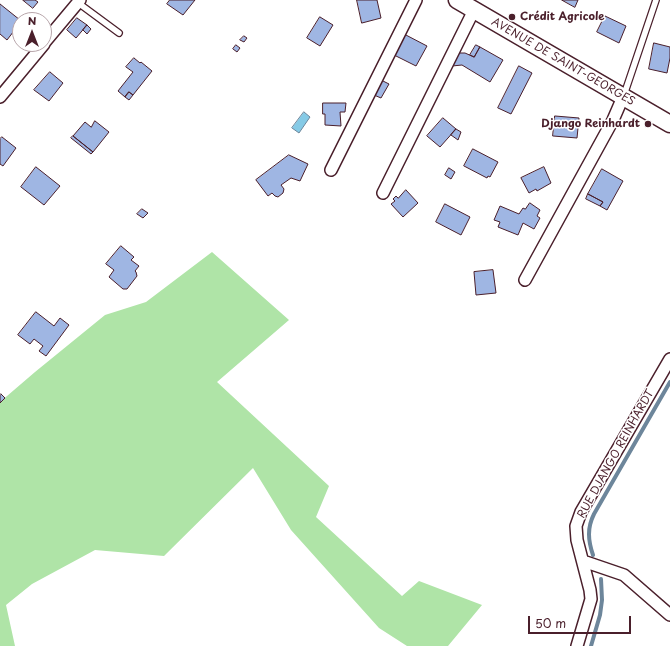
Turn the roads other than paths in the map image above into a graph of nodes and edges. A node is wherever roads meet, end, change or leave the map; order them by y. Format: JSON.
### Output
{"nodes":[{"id":1,"x":416,"y":0,"type":"edge"},
{"id":2,"x":656,"y":0,"type":"edge"},
{"id":3,"x":78,"y":1,"type":"edge"},
{"id":4,"x":466,"y":4,"type":"edge"},
{"id":5,"x":119,"y":33,"type":"dead end"},
{"id":6,"x":52,"y":34,"type":"edge"},
{"id":7,"x":37,"y":52,"type":"edge"},
{"id":8,"x":0,"y":97,"type":"edge"},
{"id":9,"x":623,"y":97,"type":"junction"},
{"id":10,"x":670,"y":124,"type":"edge"},
{"id":11,"x":331,"y":170,"type":"dead end"},
{"id":12,"x":383,"y":193,"type":"dead end"},
{"id":13,"x":525,"y":280,"type":"dead end"},
{"id":14,"x":670,"y":359,"type":"edge"},
{"id":15,"x":582,"y":561,"type":"junction"},
{"id":16,"x":670,"y":615,"type":"edge"},
{"id":17,"x":578,"y":646,"type":"edge"}],
"edges":[{"from":1,"to":11,"type":"street"},
{"from":2,"to":9,"type":"lane"},
{"from":3,"to":5,"type":"lane"},
{"from":3,"to":6,"type":"street"},
{"from":4,"to":9,"type":"main road","name":"AVENUE DE SAINT-GEORGES"},
{"from":4,"to":12,"type":"street"},
{"from":7,"to":8,"type":"street"},
{"from":9,"to":10,"type":"main road","name":"AVENUE DE SAINT-GEORGES"},
{"from":9,"to":13,"type":"street"},
{"from":14,"to":15,"type":"street","name":"RUE DJANGO REINHARDT"},
{"from":15,"to":16,"type":"street"},
{"from":15,"to":17,"type":"street","name":"RUE DJANGO REINHARDT"}]}
